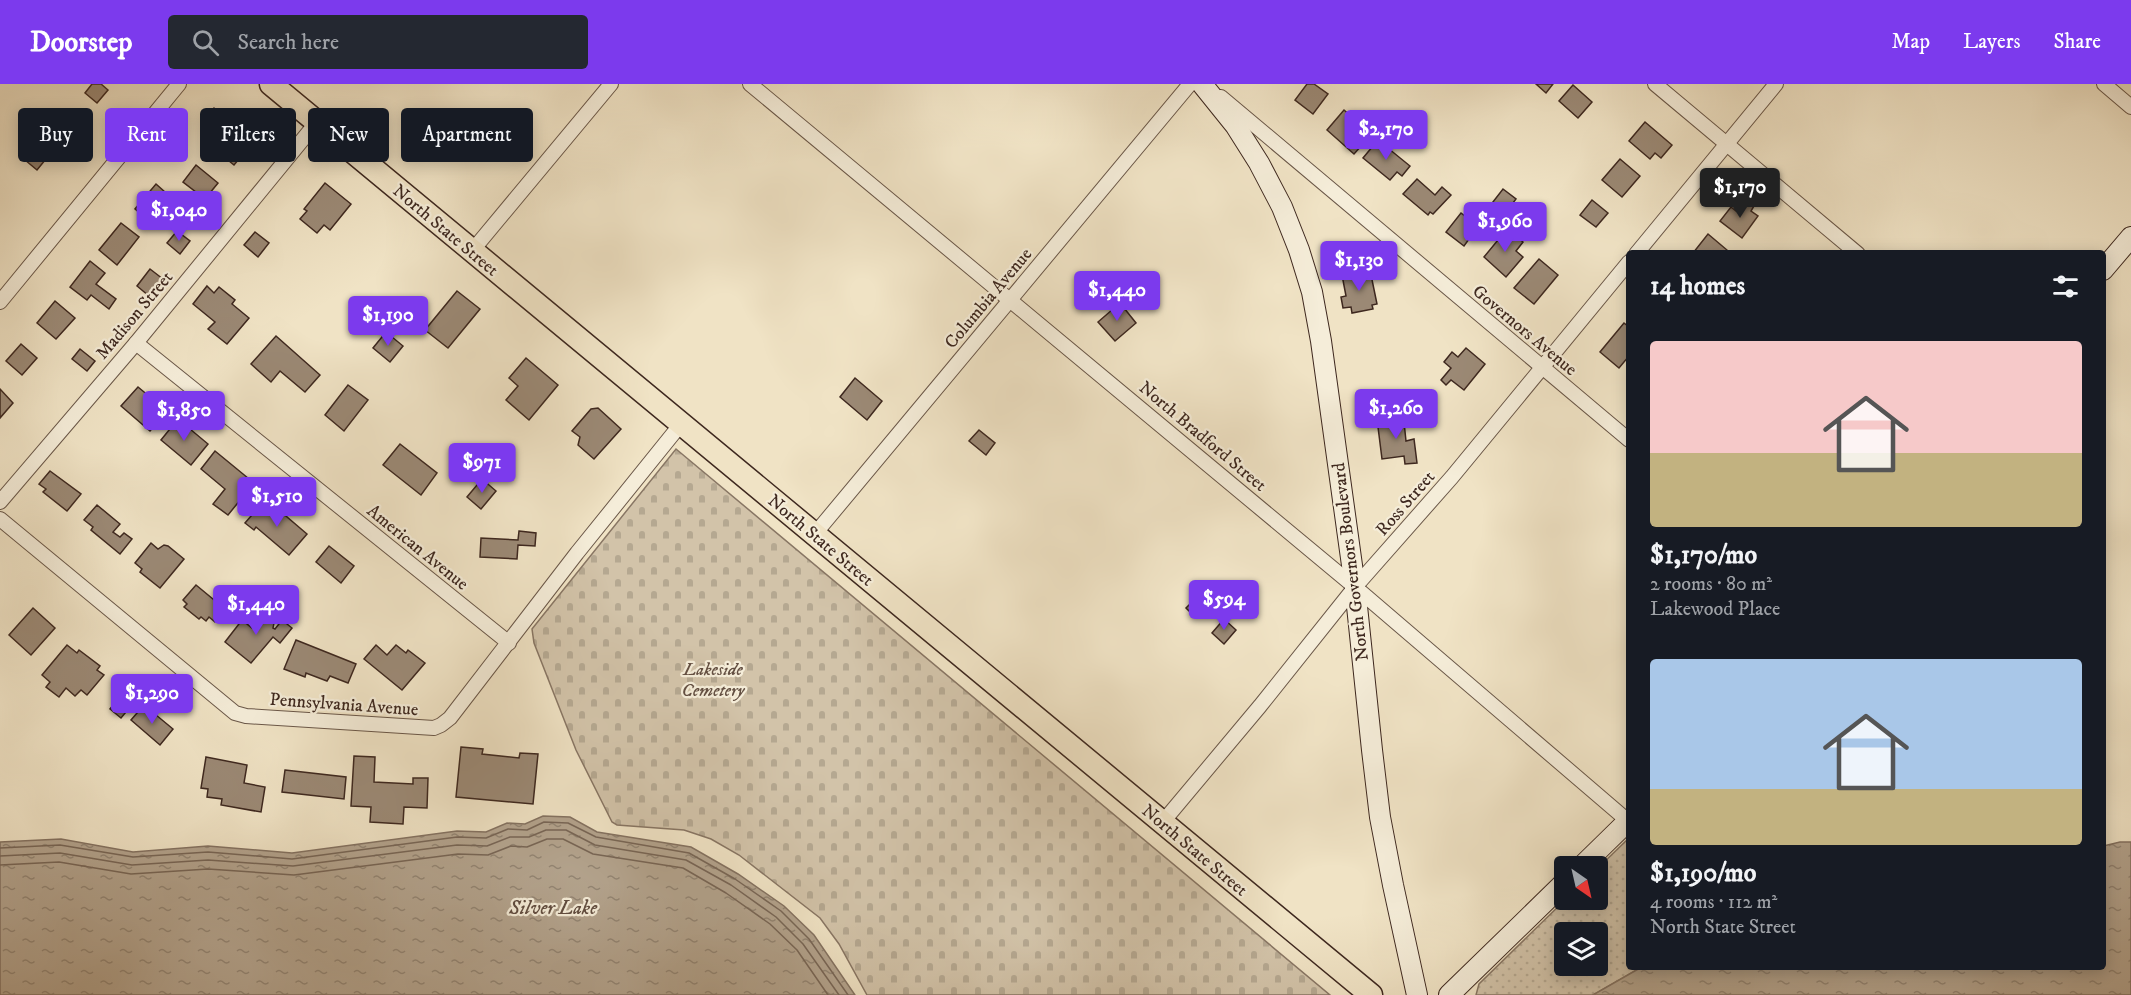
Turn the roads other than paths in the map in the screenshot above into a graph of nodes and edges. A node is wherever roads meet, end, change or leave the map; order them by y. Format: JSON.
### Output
{"nodes":[{"id":1,"x":179,"y":84,"type":"edge"},
{"id":2,"x":271,"y":84,"type":"edge"},
{"id":3,"x":611,"y":84,"type":"edge"},
{"id":4,"x":750,"y":84,"type":"edge"},
{"id":5,"x":1190,"y":84,"type":"edge"},
{"id":6,"x":1204,"y":84,"type":"edge"},
{"id":7,"x":1655,"y":84,"type":"edge"},
{"id":8,"x":1776,"y":84,"type":"edge"},
{"id":9,"x":2104,"y":84,"type":"edge"},
{"id":10,"x":2131,"y":106,"type":"edge"},
{"id":11,"x":308,"y":115,"type":"edge"},
{"id":12,"x":308,"y":133,"type":"edge"},
{"id":13,"x":1727,"y":143,"type":"junction"},
{"id":14,"x":365,"y":162,"type":"edge"},
{"id":15,"x":2131,"y":237,"type":"edge"},
{"id":16,"x":1639,"y":250,"type":"edge"},
{"id":17,"x":1853,"y":250,"type":"edge"},
{"id":18,"x":472,"y":251,"type":"junction"},
{"id":19,"x":1626,"y":266,"type":"edge"},
{"id":20,"x":2106,"y":266,"type":"edge"},
{"id":21,"x":1010,"y":300,"type":"junction"},
{"id":22,"x":0,"y":302,"type":"edge"},
{"id":23,"x":136,"y":343,"type":"junction"},
{"id":24,"x":1542,"y":368,"type":"junction"},
{"id":25,"x":681,"y":424,"type":"junction"},
{"id":26,"x":1626,"y":438,"type":"edge"},
{"id":27,"x":0,"y":502,"type":"edge"},
{"id":28,"x":0,"y":519,"type":"edge"},
{"id":29,"x":814,"y":535,"type":"junction"},
{"id":30,"x":1355,"y":586,"type":"junction"},
{"id":31,"x":509,"y":643,"type":"junction"},
{"id":32,"x":1626,"y":818,"type":"edge"},
{"id":33,"x":1162,"y":823,"type":"junction"},
{"id":34,"x":1626,"y":824,"type":"edge"},
{"id":35,"x":1592,"y":856,"type":"edge"},
{"id":36,"x":1554,"y":893,"type":"edge"},
{"id":37,"x":1371,"y":995,"type":"edge"},
{"id":38,"x":1417,"y":995,"type":"edge"},
{"id":39,"x":1449,"y":995,"type":"edge"}],
"edges":[{"from":1,"to":22,"type":"street"},
{"from":2,"to":11,"type":"main road","name":"North State Street"},
{"from":3,"to":18,"type":"street"},
{"from":4,"to":21,"type":"street","name":"North Bradford Street"},
{"from":5,"to":21,"type":"street","name":"Columbia Avenue"},
{"from":6,"to":24,"type":"street","name":"Governors Avenue"},
{"from":6,"to":30,"type":"main road","name":"North Governors Boulevard"},
{"from":7,"to":13,"type":"street"},
{"from":8,"to":13,"type":"street"},
{"from":9,"to":10,"type":"street"},
{"from":12,"to":23,"type":"street","name":"Madison Street"},
{"from":13,"to":16,"type":"street"},
{"from":13,"to":17,"type":"street"},
{"from":14,"to":18,"type":"main road","name":"North State Street"},
{"from":15,"to":20,"type":"main road"},
{"from":18,"to":25,"type":"main road","name":"North State Street"},
{"from":19,"to":24,"type":"street","name":"Ross Street"},
{"from":21,"to":29,"type":"street","name":"Columbia Avenue"},
{"from":21,"to":30,"type":"street","name":"North Bradford Street"},
{"from":23,"to":27,"type":"street","name":"Madison Street"},
{"from":23,"to":31,"type":"street","name":"American Avenue"},
{"from":24,"to":26,"type":"street","name":"Governors Avenue"},
{"from":24,"to":30,"type":"street","name":"Ross Street"},
{"from":25,"to":29,"type":"main road","name":"North State Street"},
{"from":25,"to":31,"type":"street","name":"Pennsylvania Avenue"},
{"from":28,"to":31,"type":"street","name":"Pennsylvania Avenue"},
{"from":29,"to":33,"type":"main road","name":"North State Street"},
{"from":30,"to":32,"type":"street","name":"North Bradford Street"},
{"from":30,"to":33,"type":"street","name":"Ross Street"},
{"from":30,"to":38,"type":"main road","name":"North Governors Boulevard"},
{"from":33,"to":37,"type":"main road","name":"North State Street"},
{"from":34,"to":35,"type":"main road"},
{"from":36,"to":39,"type":"main road"}]}
